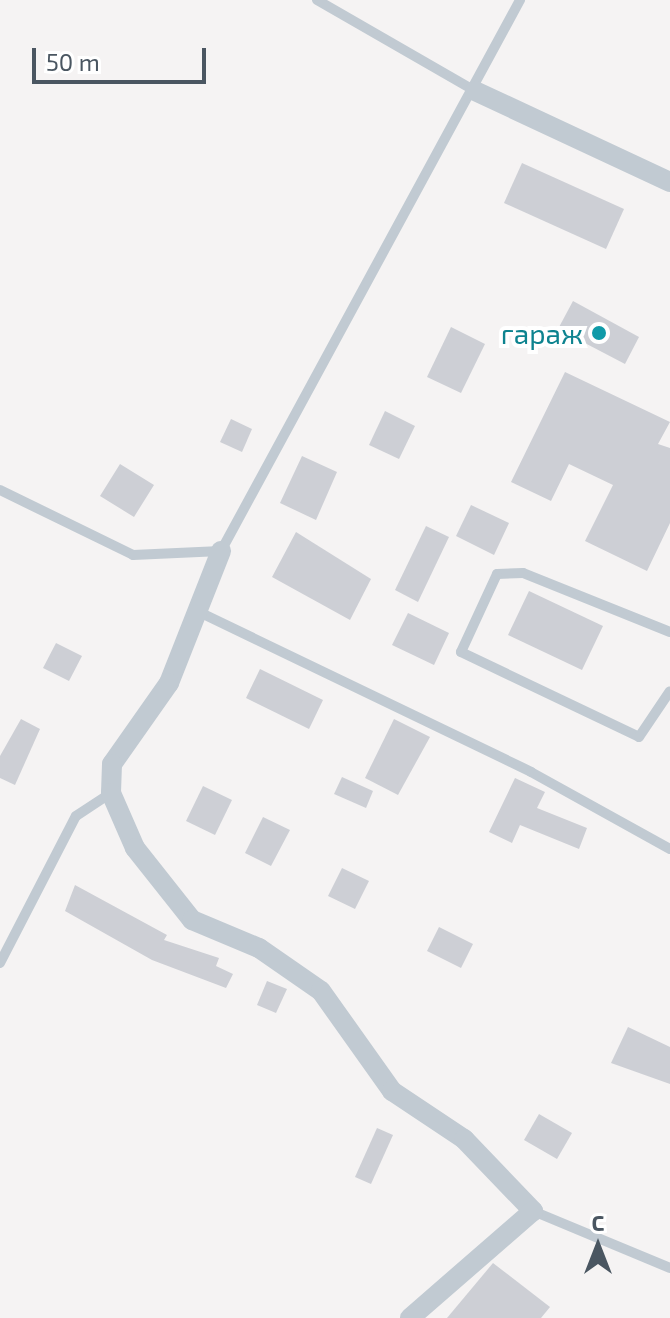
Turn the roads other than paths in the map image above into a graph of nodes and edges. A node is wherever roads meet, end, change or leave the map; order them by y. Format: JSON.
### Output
{"nodes":[{"id":1,"x":317,"y":0,"type":"edge"},
{"id":2,"x":520,"y":0,"type":"edge"},
{"id":3,"x":475,"y":91,"type":"junction"},
{"id":4,"x":670,"y":182,"type":"edge"},
{"id":5,"x":0,"y":490,"type":"edge"},
{"id":6,"x":221,"y":551,"type":"junction"},
{"id":7,"x":197,"y":611,"type":"junction"},
{"id":8,"x":670,"y":632,"type":"edge"},
{"id":9,"x":670,"y":691,"type":"edge"},
{"id":10,"x":111,"y":793,"type":"junction"},
{"id":11,"x":670,"y":849,"type":"edge"},
{"id":12,"x":0,"y":963,"type":"edge"},
{"id":13,"x":533,"y":1211,"type":"junction"},
{"id":14,"x":670,"y":1268,"type":"edge"},
{"id":15,"x":410,"y":1318,"type":"edge"}],
"edges":[{"from":1,"to":3,"type":"lane"},
{"from":2,"to":3,"type":"lane"},
{"from":3,"to":4,"type":"street"},
{"from":3,"to":6,"type":"lane"},
{"from":5,"to":6,"type":"lane"},
{"from":6,"to":7,"type":"street"},
{"from":7,"to":10,"type":"street"},
{"from":7,"to":11,"type":"lane"},
{"from":8,"to":9,"type":"lane"},
{"from":10,"to":12,"type":"lane"},
{"from":10,"to":13,"type":"street"},
{"from":13,"to":14,"type":"lane"},
{"from":13,"to":15,"type":"street"}]}
